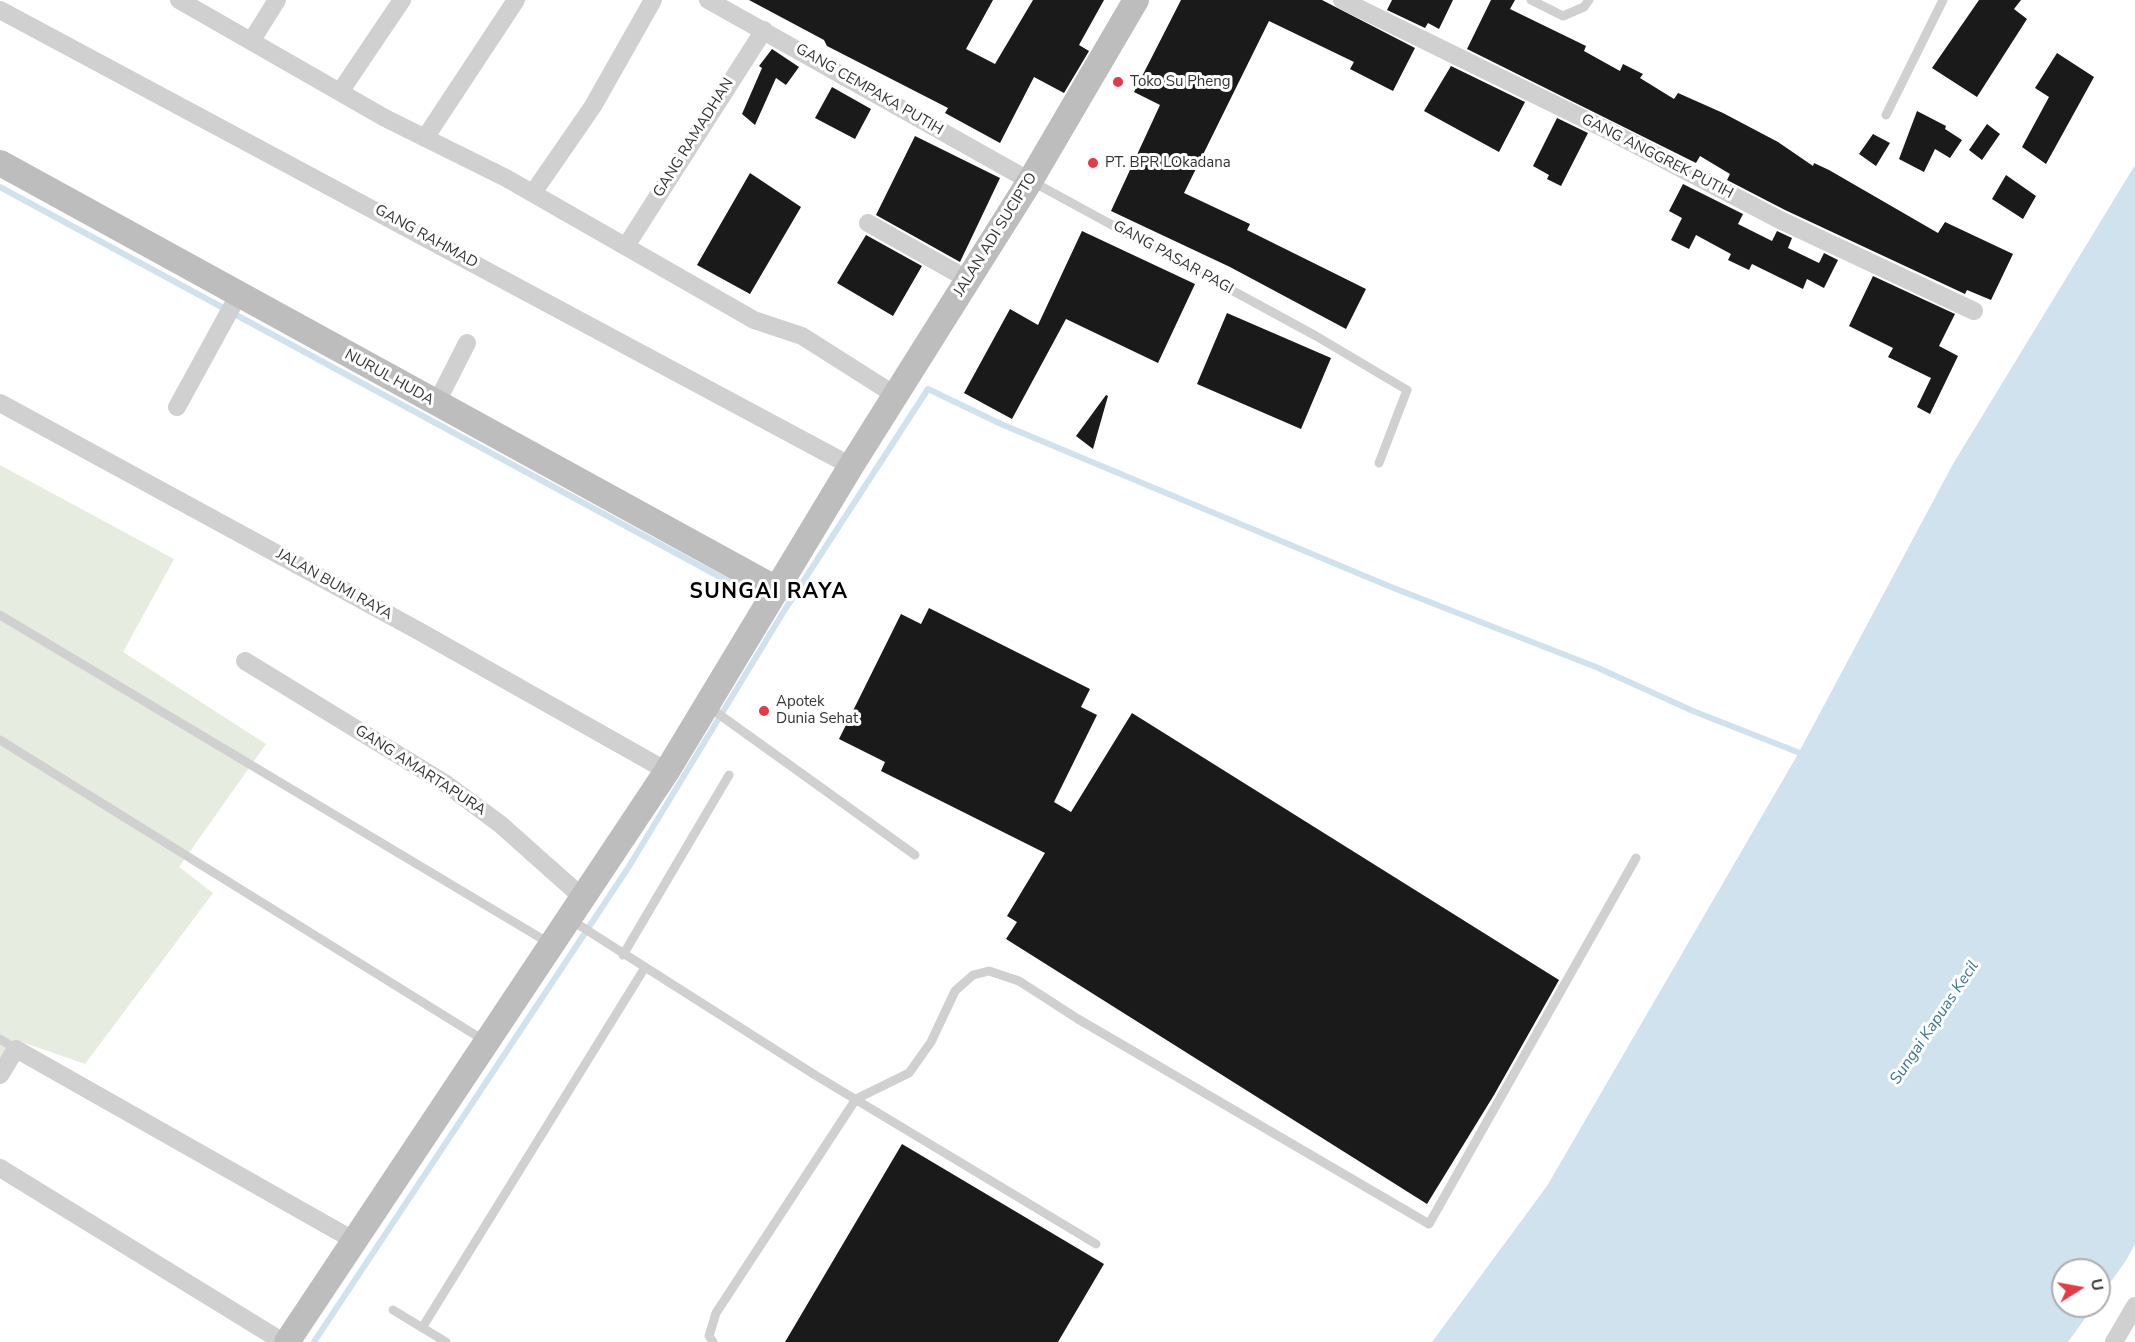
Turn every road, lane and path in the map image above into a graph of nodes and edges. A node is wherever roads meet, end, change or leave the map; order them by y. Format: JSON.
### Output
{"nodes":[{"id":1,"x":178,"y":0,"type":"edge"},
{"id":2,"x":277,"y":0,"type":"edge"},
{"id":3,"x":402,"y":0,"type":"edge"},
{"id":4,"x":516,"y":0,"type":"edge"},
{"id":5,"x":653,"y":0,"type":"edge"},
{"id":6,"x":708,"y":0,"type":"edge"},
{"id":7,"x":1342,"y":0,"type":"edge"},
{"id":8,"x":1531,"y":0,"type":"edge"},
{"id":9,"x":1589,"y":0,"type":"edge"},
{"id":10,"x":1943,"y":0,"type":"edge"},
{"id":11,"x":1128,"y":2,"type":"edge"},
{"id":12,"x":204,"y":6,"type":"edge"},
{"id":13,"x":0,"y":10,"type":"edge"},
{"id":14,"x":764,"y":30,"type":"junction"},
{"id":15,"x":252,"y":40,"type":"junction"},
{"id":16,"x":340,"y":92,"type":"junction"},
{"id":17,"x":1886,"y":115,"type":"dead end"},
{"id":18,"x":424,"y":138,"type":"junction"},
{"id":19,"x":0,"y":163,"type":"edge"},
{"id":20,"x":1030,"y":181,"type":"junction"},
{"id":21,"x":533,"y":193,"type":"junction"},
{"id":22,"x":868,"y":223,"type":"dead end"},
{"id":23,"x":626,"y":246,"type":"junction"},
{"id":24,"x":969,"y":280,"type":"junction"},
{"id":25,"x":239,"y":294,"type":"junction"},
{"id":26,"x":1974,"y":310,"type":"dead end"},
{"id":27,"x":467,"y":343,"type":"dead end"},
{"id":28,"x":895,"y":395,"type":"junction"},
{"id":29,"x":0,"y":403,"type":"edge"},
{"id":30,"x":436,"y":404,"type":"junction"},
{"id":31,"x":177,"y":407,"type":"dead end"},
{"id":32,"x":1379,"y":463,"type":"dead end"},
{"id":33,"x":851,"y":466,"type":"junction"},
{"id":34,"x":778,"y":590,"type":"junction"},
{"id":35,"x":0,"y":615,"type":"edge"},
{"id":36,"x":245,"y":661,"type":"dead end"},
{"id":37,"x":713,"y":710,"type":"dead end"},
{"id":38,"x":0,"y":740,"type":"edge"},
{"id":39,"x":667,"y":771,"type":"junction"},
{"id":40,"x":729,"y":775,"type":"dead end"},
{"id":41,"x":915,"y":855,"type":"dead end"},
{"id":42,"x":1636,"y":858,"type":"dead end"},
{"id":43,"x":582,"y":897,"type":"junction"},
{"id":44,"x":574,"y":922,"type":"junction"},
{"id":45,"x":553,"y":946,"type":"junction"},
{"id":46,"x":623,"y":956,"type":"junction"},
{"id":47,"x":644,"y":969,"type":"junction"},
{"id":48,"x":0,"y":1039,"type":"edge"},
{"id":49,"x":487,"y":1043,"type":"junction"},
{"id":50,"x":16,"y":1049,"type":"junction"},
{"id":51,"x":0,"y":1075,"type":"edge"},
{"id":52,"x":856,"y":1099,"type":"junction"},
{"id":53,"x":0,"y":1168,"type":"edge"},
{"id":54,"x":355,"y":1241,"type":"junction"},
{"id":55,"x":1096,"y":1244,"type":"dead end"},
{"id":56,"x":2135,"y":1306,"type":"edge"},
{"id":57,"x":393,"y":1310,"type":"dead end"},
{"id":58,"x":422,"y":1328,"type":"junction"},
{"id":59,"x":285,"y":1342,"type":"edge"},
{"id":60,"x":446,"y":1342,"type":"edge"},
{"id":61,"x":713,"y":1342,"type":"edge"},
{"id":62,"x":2114,"y":1342,"type":"edge"}],
"edges":[{"from":1,"to":12,"type":"street"},
{"from":2,"to":15,"type":"street"},
{"from":3,"to":16,"type":"street"},
{"from":4,"to":18,"type":"street"},
{"from":5,"to":21,"type":"street"},
{"from":6,"to":14,"type":"street","name":"GANG CEMPAKA PUTIH"},
{"from":7,"to":26,"type":"street","name":"GANG ANGGREK PUTIH"},
{"from":8,"to":9,"type":"lane"},
{"from":10,"to":17,"type":"lane"},
{"from":11,"to":20,"type":"main road","name":"JALAN ADI SUCIPTO"},
{"from":12,"to":15,"type":"street"},
{"from":13,"to":33,"type":"street","name":"GANG RAHMAD"},
{"from":14,"to":20,"type":"street","name":"GANG CEMPAKA PUTIH"},
{"from":14,"to":23,"type":"street","name":"GANG RAMADHAN"},
{"from":15,"to":16,"type":"street"},
{"from":16,"to":18,"type":"street"},
{"from":18,"to":21,"type":"street"},
{"from":19,"to":25,"type":"main road","name":"NURUL HUDA"},
{"from":20,"to":24,"type":"main road","name":"JALAN ADI SUCIPTO"},
{"from":20,"to":32,"type":"lane","name":"GANG PASAR PAGI"},
{"from":21,"to":23,"type":"street"},
{"from":22,"to":24,"type":"street"},
{"from":23,"to":28,"type":"street"},
{"from":24,"to":28,"type":"main road","name":"JALAN ADI SUCIPTO"},
{"from":25,"to":30,"type":"main road","name":"NURUL HUDA"},
{"from":25,"to":31,"type":"street"},
{"from":27,"to":30,"type":"street"},
{"from":28,"to":33,"type":"main road","name":"JALAN ADI SUCIPTO"},
{"from":29,"to":39,"type":"street","name":"JALAN BUMI RAYA"},
{"from":30,"to":34,"type":"main road","name":"NURUL HUDA"},
{"from":33,"to":34,"type":"main road","name":"JALAN ADI SUCIPTO"},
{"from":34,"to":39,"type":"main road","name":"JALAN ADI SUCIPTO"},
{"from":35,"to":45,"type":"lane"},
{"from":36,"to":43,"type":"street","name":"GANG AMARTAPURA"},
{"from":37,"to":41,"type":"lane"},
{"from":38,"to":49,"type":"lane"},
{"from":39,"to":43,"type":"main road","name":"JALAN ADI SUCIPTO"},
{"from":40,"to":46,"type":"lane"},
{"from":42,"to":52,"type":"lane"},
{"from":43,"to":44,"type":"main road","name":"JALAN ADI SUCIPTO"},
{"from":44,"to":45,"type":"main road","name":"JALAN ADI SUCIPTO"},
{"from":44,"to":46,"type":"lane"},
{"from":45,"to":49,"type":"main road","name":"JALAN ADI SUCIPTO"},
{"from":46,"to":47,"type":"lane"},
{"from":47,"to":52,"type":"lane"},
{"from":47,"to":58,"type":"lane"},
{"from":48,"to":50,"type":"lane"},
{"from":49,"to":54,"type":"main road","name":"JALAN ADI SUCIPTO"},
{"from":50,"to":51,"type":"street"},
{"from":50,"to":54,"type":"street"},
{"from":52,"to":55,"type":"lane"},
{"from":52,"to":61,"type":"lane"},
{"from":53,"to":59,"type":"street"},
{"from":54,"to":59,"type":"main road","name":"JALAN ADI SUCIPTO"},
{"from":56,"to":62,"type":"street"},
{"from":57,"to":58,"type":"lane"},
{"from":58,"to":60,"type":"lane"}]}
